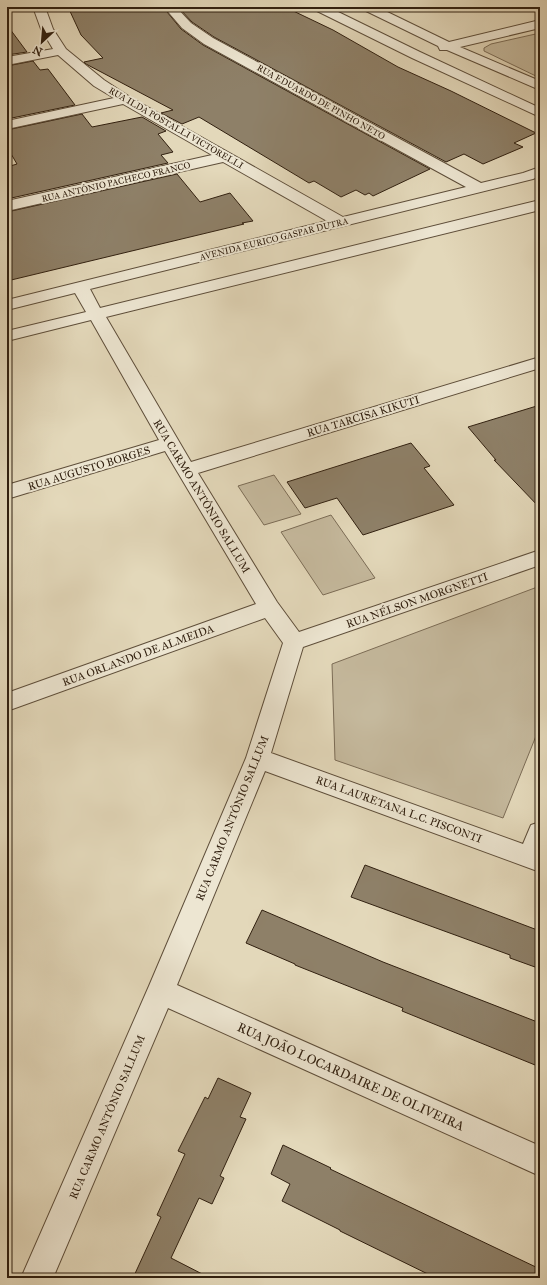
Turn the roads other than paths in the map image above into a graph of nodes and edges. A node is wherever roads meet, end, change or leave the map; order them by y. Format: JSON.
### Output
{"nodes":[{"id":1,"x":39,"y":7,"type":"edge"},
{"id":2,"x":170,"y":7,"type":"edge"},
{"id":3,"x":319,"y":7,"type":"edge"},
{"id":4,"x":368,"y":7,"type":"edge"},
{"id":5,"x":540,"y":24,"type":"edge"},
{"id":6,"x":448,"y":46,"type":"junction"},
{"id":7,"x":61,"y":51,"type":"junction"},
{"id":8,"x":416,"y":55,"type":"junction"},
{"id":9,"x":7,"y":61,"type":"edge"},
{"id":10,"x":540,"y":86,"type":"edge"},
{"id":11,"x":125,"y":100,"type":"junction"},
{"id":12,"x":540,"y":113,"type":"edge"},
{"id":13,"x":7,"y":125,"type":"edge"},
{"id":14,"x":224,"y":157,"type":"junction"},
{"id":15,"x":540,"y":171,"type":"edge"},
{"id":16,"x":479,"y":188,"type":"junction"},
{"id":17,"x":540,"y":205,"type":"edge"},
{"id":18,"x":7,"y":206,"type":"edge"},
{"id":19,"x":340,"y":222,"type":"junction"},
{"id":20,"x":80,"y":287,"type":"junction"},
{"id":21,"x":7,"y":305,"type":"edge"},
{"id":22,"x":96,"y":313,"type":"junction"},
{"id":23,"x":7,"y":336,"type":"edge"},
{"id":24,"x":540,"y":362,"type":"edge"},
{"id":25,"x":170,"y":443,"type":"junction"},
{"id":26,"x":186,"y":470,"type":"junction"},
{"id":27,"x":7,"y":492,"type":"edge"},
{"id":28,"x":540,"y":557,"type":"edge"},
{"id":29,"x":270,"y":608,"type":"junction"},
{"id":30,"x":294,"y":642,"type":"junction"},
{"id":31,"x":7,"y":702,"type":"edge"},
{"id":32,"x":258,"y":758,"type":"junction"},
{"id":33,"x":540,"y":833,"type":"edge"},
{"id":34,"x":536,"y":859,"type":"edge"},
{"id":35,"x":161,"y":991,"type":"junction"},
{"id":36,"x":540,"y":1162,"type":"edge"},
{"id":37,"x":38,"y":1278,"type":"edge"}],
"edges":[{"from":1,"to":7,"type":"street","name":"RUA ILDA POSTALLI VICTORELLI"},
{"from":2,"to":16,"type":"street","name":"RUA EDUARDO DE PINHO NETO"},
{"from":3,"to":8,"type":"street"},
{"from":4,"to":6,"type":"street"},
{"from":5,"to":6,"type":"street"},
{"from":6,"to":8,"type":"street"},
{"from":6,"to":10,"type":"street"},
{"from":7,"to":9,"type":"street"},
{"from":7,"to":11,"type":"street","name":"RUA ILDA POSTALLI VICTORELLI"},
{"from":8,"to":12,"type":"street"},
{"from":11,"to":13,"type":"street"},
{"from":11,"to":14,"type":"street","name":"RUA ILDA POSTALLI VICTORELLI"},
{"from":14,"to":18,"type":"street","name":"RUA ANTÔNIO PACHECO FRANCO"},
{"from":14,"to":19,"type":"street","name":"RUA ILDA POSTALLI VICTORELLI"},
{"from":15,"to":16,"type":"street","name":"AVENIDA EURICO GASPAR DUTRA"},
{"from":16,"to":19,"type":"street","name":"AVENIDA EURICO GASPAR DUTRA"},
{"from":17,"to":22,"type":"street"},
{"from":19,"to":20,"type":"street","name":"AVENIDA EURICO GASPAR DUTRA"},
{"from":20,"to":21,"type":"street","name":"AVENIDA EURICO GASPAR DUTRA"},
{"from":20,"to":22,"type":"street","name":"RUA CARMO ANTÔNIO SALLUM"},
{"from":22,"to":23,"type":"street"},
{"from":22,"to":25,"type":"street","name":"RUA CARMO ANTÔNIO SALLUM"},
{"from":24,"to":26,"type":"street","name":"RUA TARCISA KIKUTI"},
{"from":25,"to":26,"type":"street","name":"RUA CARMO ANTÔNIO SALLUM"},
{"from":25,"to":27,"type":"street","name":"RUA AUGUSTO BORGES"},
{"from":26,"to":29,"type":"street","name":"RUA CARMO ANTÔNIO SALLUM"},
{"from":28,"to":30,"type":"street","name":"RUA NÉLSON MORGNETTI"},
{"from":29,"to":30,"type":"street","name":"RUA CARMO ANTÔNIO SALLUM"},
{"from":29,"to":31,"type":"street","name":"RUA ORLANDO DE ALMEIDA"},
{"from":30,"to":32,"type":"street","name":"RUA CARMO ANTÔNIO SALLUM"},
{"from":32,"to":34,"type":"street","name":"RUA LAURETANA L.C. PISCONTI"},
{"from":32,"to":35,"type":"street","name":"RUA CARMO ANTÔNIO SALLUM"},
{"from":33,"to":34,"type":"street"},
{"from":35,"to":36,"type":"street","name":"RUA JOÃO LOCARDAIRE DE OLIVEIRA"},
{"from":35,"to":37,"type":"street","name":"RUA CARMO ANTÔNIO SALLUM"}]}
